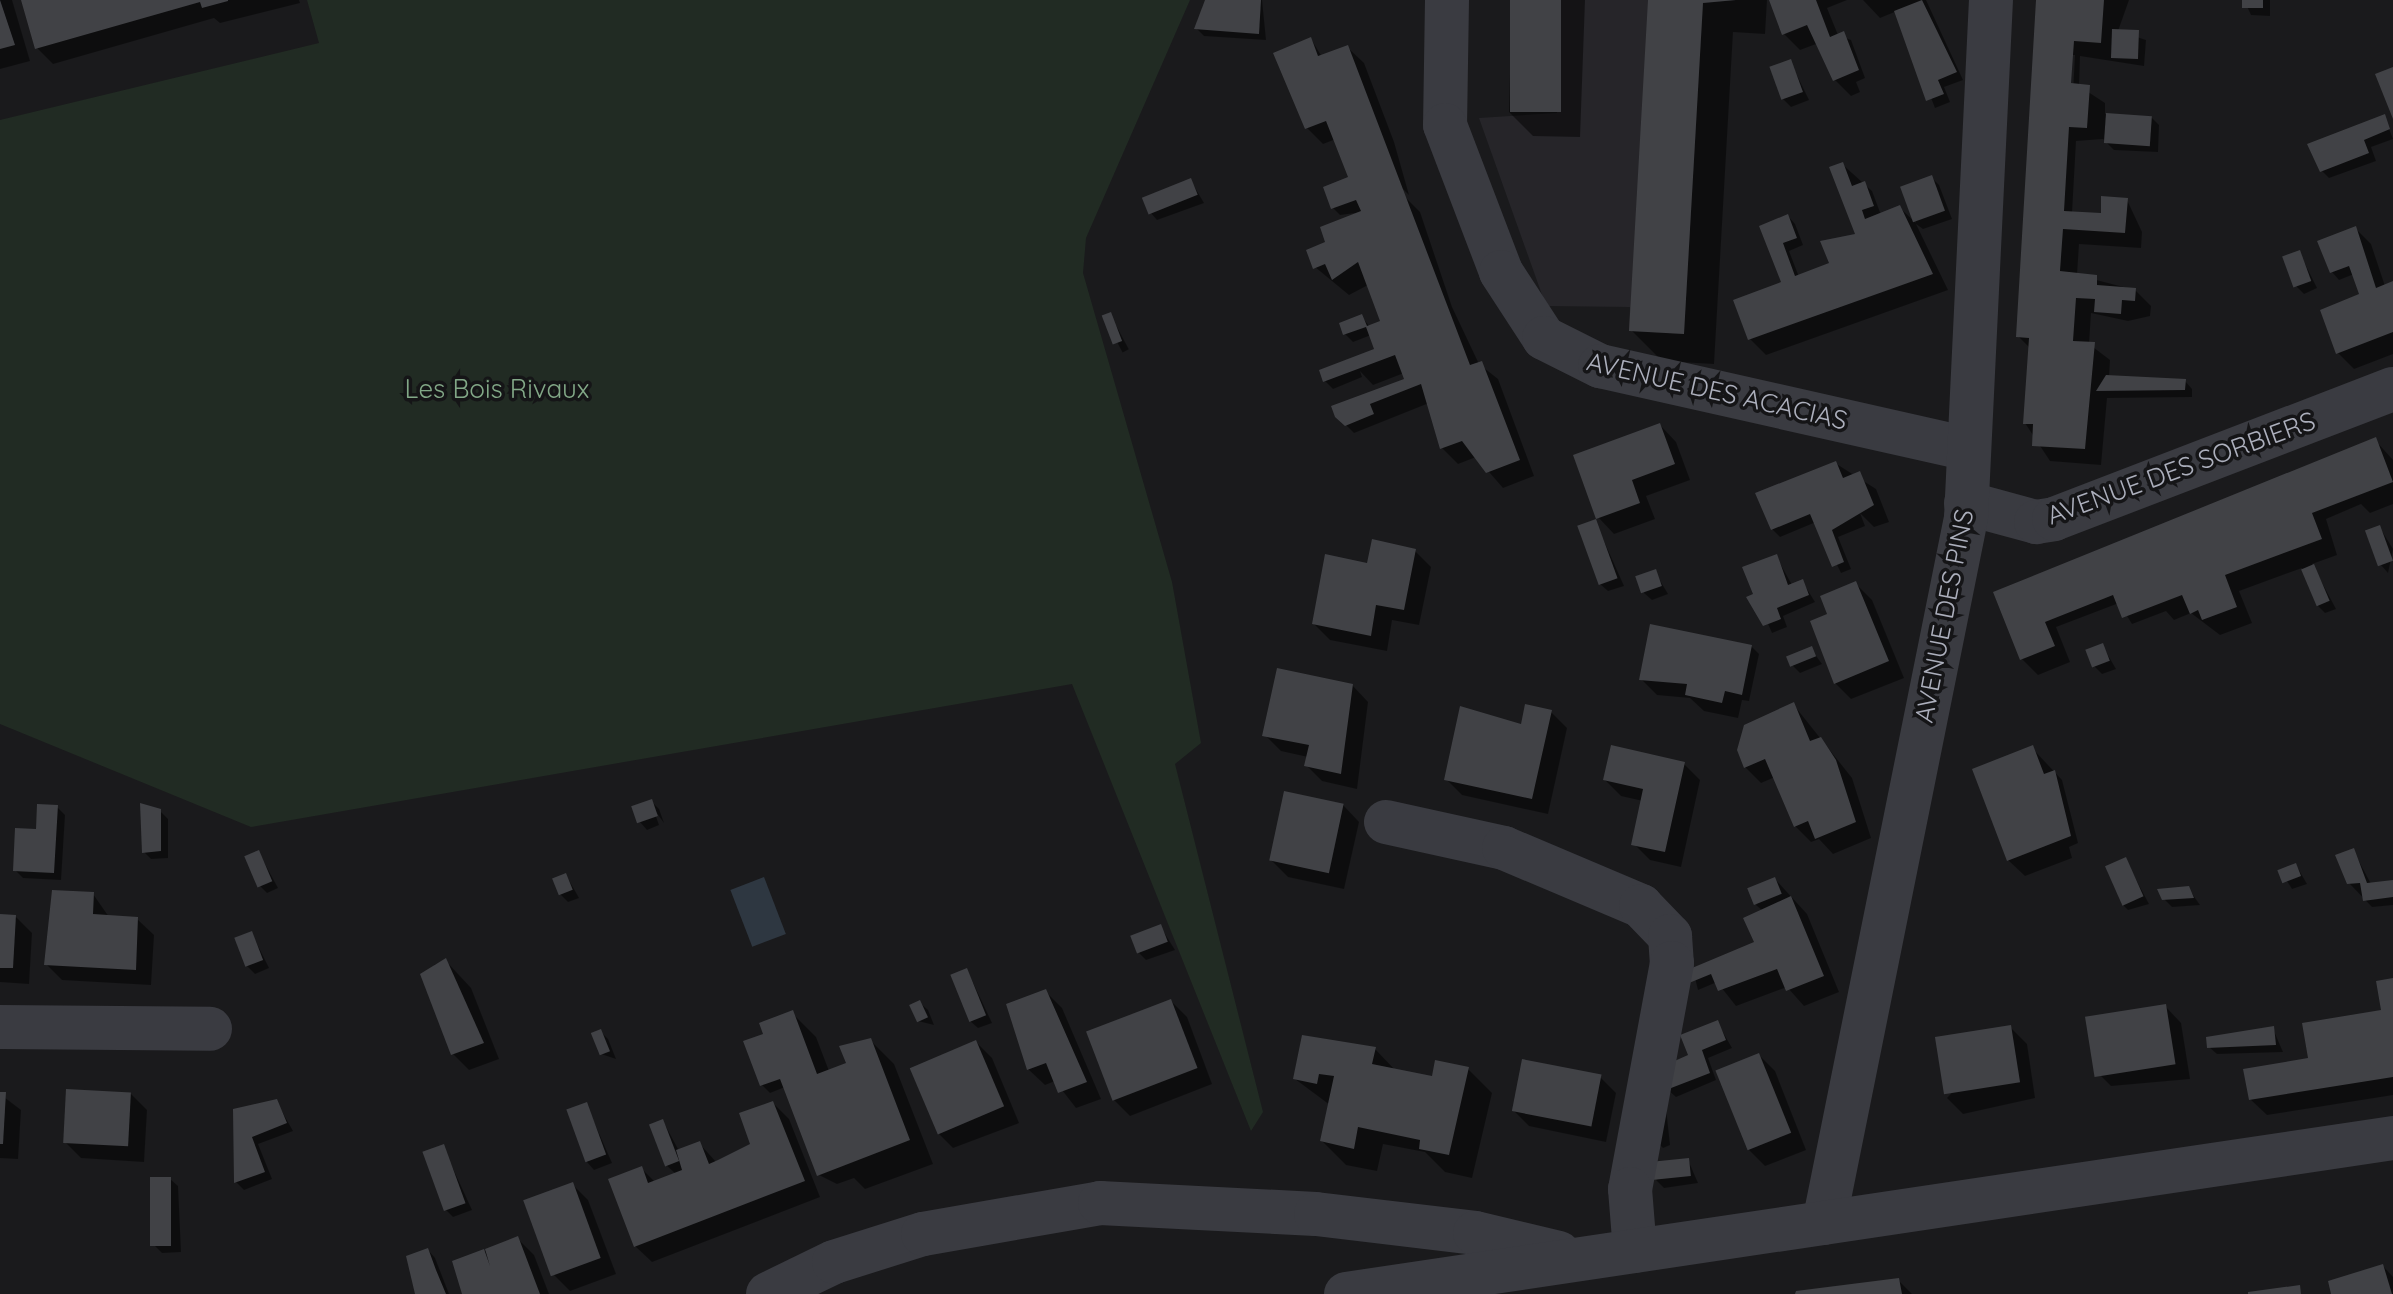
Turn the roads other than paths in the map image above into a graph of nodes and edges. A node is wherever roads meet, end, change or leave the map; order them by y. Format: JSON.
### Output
{"nodes":[{"id":1,"x":1447,"y":0,"type":"edge"},
{"id":2,"x":1991,"y":0,"type":"edge"},
{"id":3,"x":2393,"y":389,"type":"edge"},
{"id":4,"x":1967,"y":449,"type":"junction"},
{"id":5,"x":1966,"y":503,"type":"junction"},
{"id":6,"x":1386,"y":822,"type":"dead end"},
{"id":7,"x":0,"y":1027,"type":"edge"},
{"id":8,"x":210,"y":1029,"type":"dead end"},
{"id":9,"x":2393,"y":1138,"type":"edge"},
{"id":10,"x":1824,"y":1223,"type":"junction"},
{"id":11,"x":1635,"y":1251,"type":"junction"},
{"id":12,"x":1585,"y":1259,"type":"junction"},
{"id":13,"x":768,"y":1294,"type":"edge"},
{"id":14,"x":1346,"y":1294,"type":"edge"}],
"edges":[{"from":1,"to":4,"type":"street","name":"AVENUE DES ACACIAS"},
{"from":2,"to":4,"type":"street","name":"AVENUE DES PINS"},
{"from":3,"to":5,"type":"street","name":"AVENUE DES SORBIERS"},
{"from":4,"to":5,"type":"street","name":"AVENUE DES PINS"},
{"from":5,"to":10,"type":"street","name":"AVENUE DES PINS"},
{"from":6,"to":11,"type":"street"},
{"from":7,"to":8,"type":"street"},
{"from":9,"to":10,"type":"street"},
{"from":10,"to":11,"type":"street"},
{"from":11,"to":12,"type":"street"},
{"from":12,"to":13,"type":"street"},
{"from":12,"to":14,"type":"street"}]}
